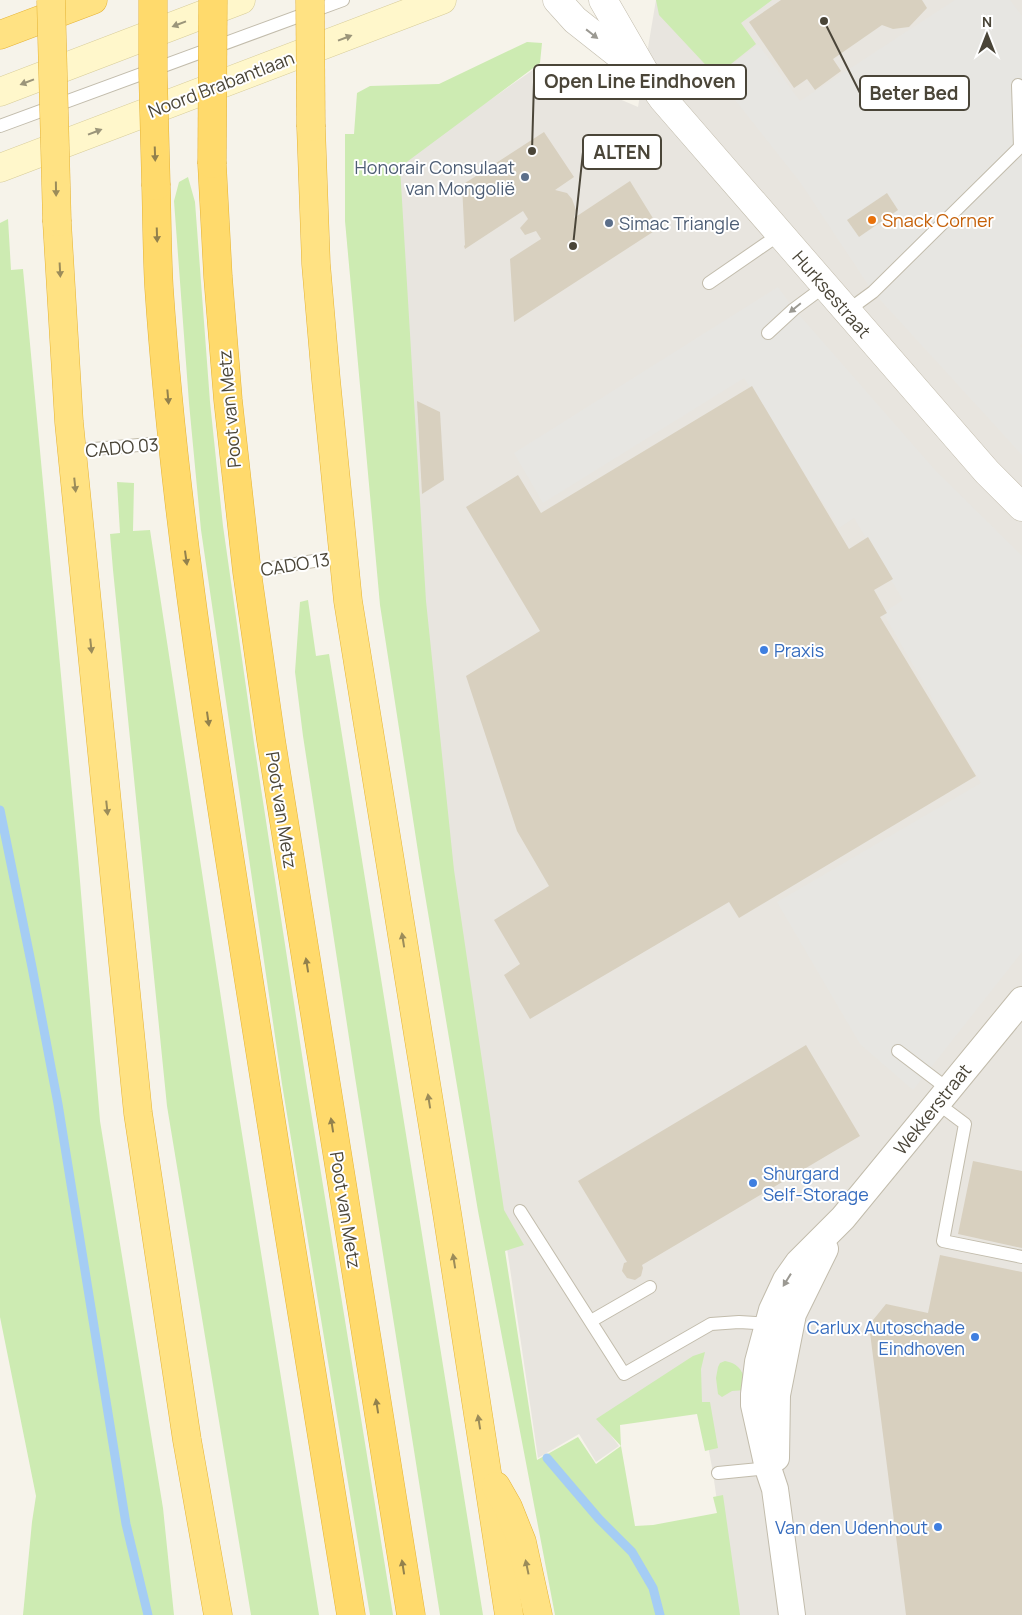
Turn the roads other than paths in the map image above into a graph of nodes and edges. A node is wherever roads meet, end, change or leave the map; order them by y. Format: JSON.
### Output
{"nodes":[{"id":1,"x":52,"y":0,"type":"edge"},
{"id":2,"x":93,"y":0,"type":"edge"},
{"id":3,"x":153,"y":0,"type":"edge"},
{"id":4,"x":213,"y":0,"type":"edge"},
{"id":5,"x":241,"y":0,"type":"edge"},
{"id":6,"x":310,"y":0,"type":"edge"},
{"id":7,"x":343,"y":0,"type":"edge"},
{"id":8,"x":442,"y":0,"type":"edge"},
{"id":9,"x":557,"y":0,"type":"edge"},
{"id":10,"x":603,"y":0,"type":"edge"},
{"id":11,"x":0,"y":35,"type":"edge"},
{"id":12,"x":648,"y":78,"type":"junction"},
{"id":13,"x":1018,"y":85,"type":"dead end"},
{"id":14,"x":0,"y":92,"type":"edge"},
{"id":15,"x":0,"y":126,"type":"edge"},
{"id":16,"x":1021,"y":146,"type":"edge"},
{"id":17,"x":0,"y":168,"type":"edge"},
{"id":18,"x":780,"y":234,"type":"junction"},
{"id":19,"x":709,"y":283,"type":"dead end"},
{"id":20,"x":825,"y":286,"type":"junction"},
{"id":21,"x":847,"y":311,"type":"junction"},
{"id":22,"x":768,"y":333,"type":"dead end"},
{"id":23,"x":172,"y":442,"type":"junction"},
{"id":24,"x":72,"y":451,"type":"junction"},
{"id":25,"x":1022,"y":507,"type":"edge"},
{"id":26,"x":344,"y":556,"type":"junction"},
{"id":27,"x":247,"y":572,"type":"junction"},
{"id":28,"x":1022,"y":1000,"type":"edge"},
{"id":29,"x":898,"y":1051,"type":"dead end"},
{"id":30,"x":942,"y":1096,"type":"junction"},
{"id":31,"x":520,"y":1211,"type":"dead end"},
{"id":32,"x":1022,"y":1257,"type":"edge"},
{"id":33,"x":650,"y":1287,"type":"dead end"},
{"id":34,"x":591,"y":1321,"type":"junction"},
{"id":35,"x":779,"y":1325,"type":"junction"},
{"id":36,"x":486,"y":1470,"type":"junction"},
{"id":37,"x":718,"y":1473,"type":"dead end"},
{"id":38,"x":773,"y":1475,"type":"junction"},
{"id":39,"x":218,"y":1615,"type":"edge"},
{"id":40,"x":351,"y":1615,"type":"edge"},
{"id":41,"x":411,"y":1615,"type":"edge"},
{"id":42,"x":509,"y":1615,"type":"edge"},
{"id":43,"x":538,"y":1615,"type":"edge"},
{"id":44,"x":792,"y":1615,"type":"edge"}],
"edges":[{"from":1,"to":24,"type":"highway","one_way":true,"bridge":true},
{"from":2,"to":11,"type":"highway"},
{"from":3,"to":23,"type":"highway","one_way":true,"bridge":true},
{"from":4,"to":27,"type":"highway","name":"Poot van Metz","bridge":true},
{"from":5,"to":14,"type":"main road","one_way":true},
{"from":6,"to":26,"type":"highway","bridge":true},
{"from":7,"to":15,"type":"lane","name":"Noord Brabantlaan"},
{"from":17,"to":8,"type":"main road","name":"Noord Brabantlaan","one_way":true},
{"from":9,"to":12,"type":"street","name":"Hurksestraat","one_way":true},
{"from":10,"to":12,"type":"street","name":"Hurksestraat"},
{"from":12,"to":18,"type":"street","name":"Hurksestraat"},
{"from":13,"to":16,"type":"lane"},
{"from":16,"to":21,"type":"lane"},
{"from":18,"to":19,"type":"lane"},
{"from":18,"to":20,"type":"street","name":"Hurksestraat"},
{"from":20,"to":21,"type":"street","name":"Hurksestraat"},
{"from":20,"to":22,"type":"lane","one_way":true},
{"from":21,"to":25,"type":"street","name":"Hurksestraat"},
{"from":23,"to":24,"type":"lane","name":"CADO 03"},
{"from":23,"to":40,"type":"highway","one_way":true},
{"from":24,"to":39,"type":"highway","one_way":true},
{"from":26,"to":27,"type":"lane","name":"CADO 13"},
{"from":36,"to":26,"type":"highway","one_way":true},
{"from":41,"to":27,"type":"highway","name":"Poot van Metz","one_way":true},
{"from":28,"to":30,"type":"street","name":"Wekkerstraat"},
{"from":29,"to":30,"type":"lane"},
{"from":30,"to":32,"type":"lane"},
{"from":30,"to":35,"type":"street","name":"Wekkerstraat"},
{"from":31,"to":34,"type":"lane"},
{"from":33,"to":34,"type":"lane"},
{"from":34,"to":35,"type":"lane"},
{"from":35,"to":38,"type":"street","name":"Wekkerstraat"},
{"from":36,"to":42,"type":"highway"},
{"from":43,"to":36,"type":"highway","one_way":true},
{"from":37,"to":38,"type":"lane"},
{"from":38,"to":44,"type":"street","name":"Wekkerstraat"}]}
